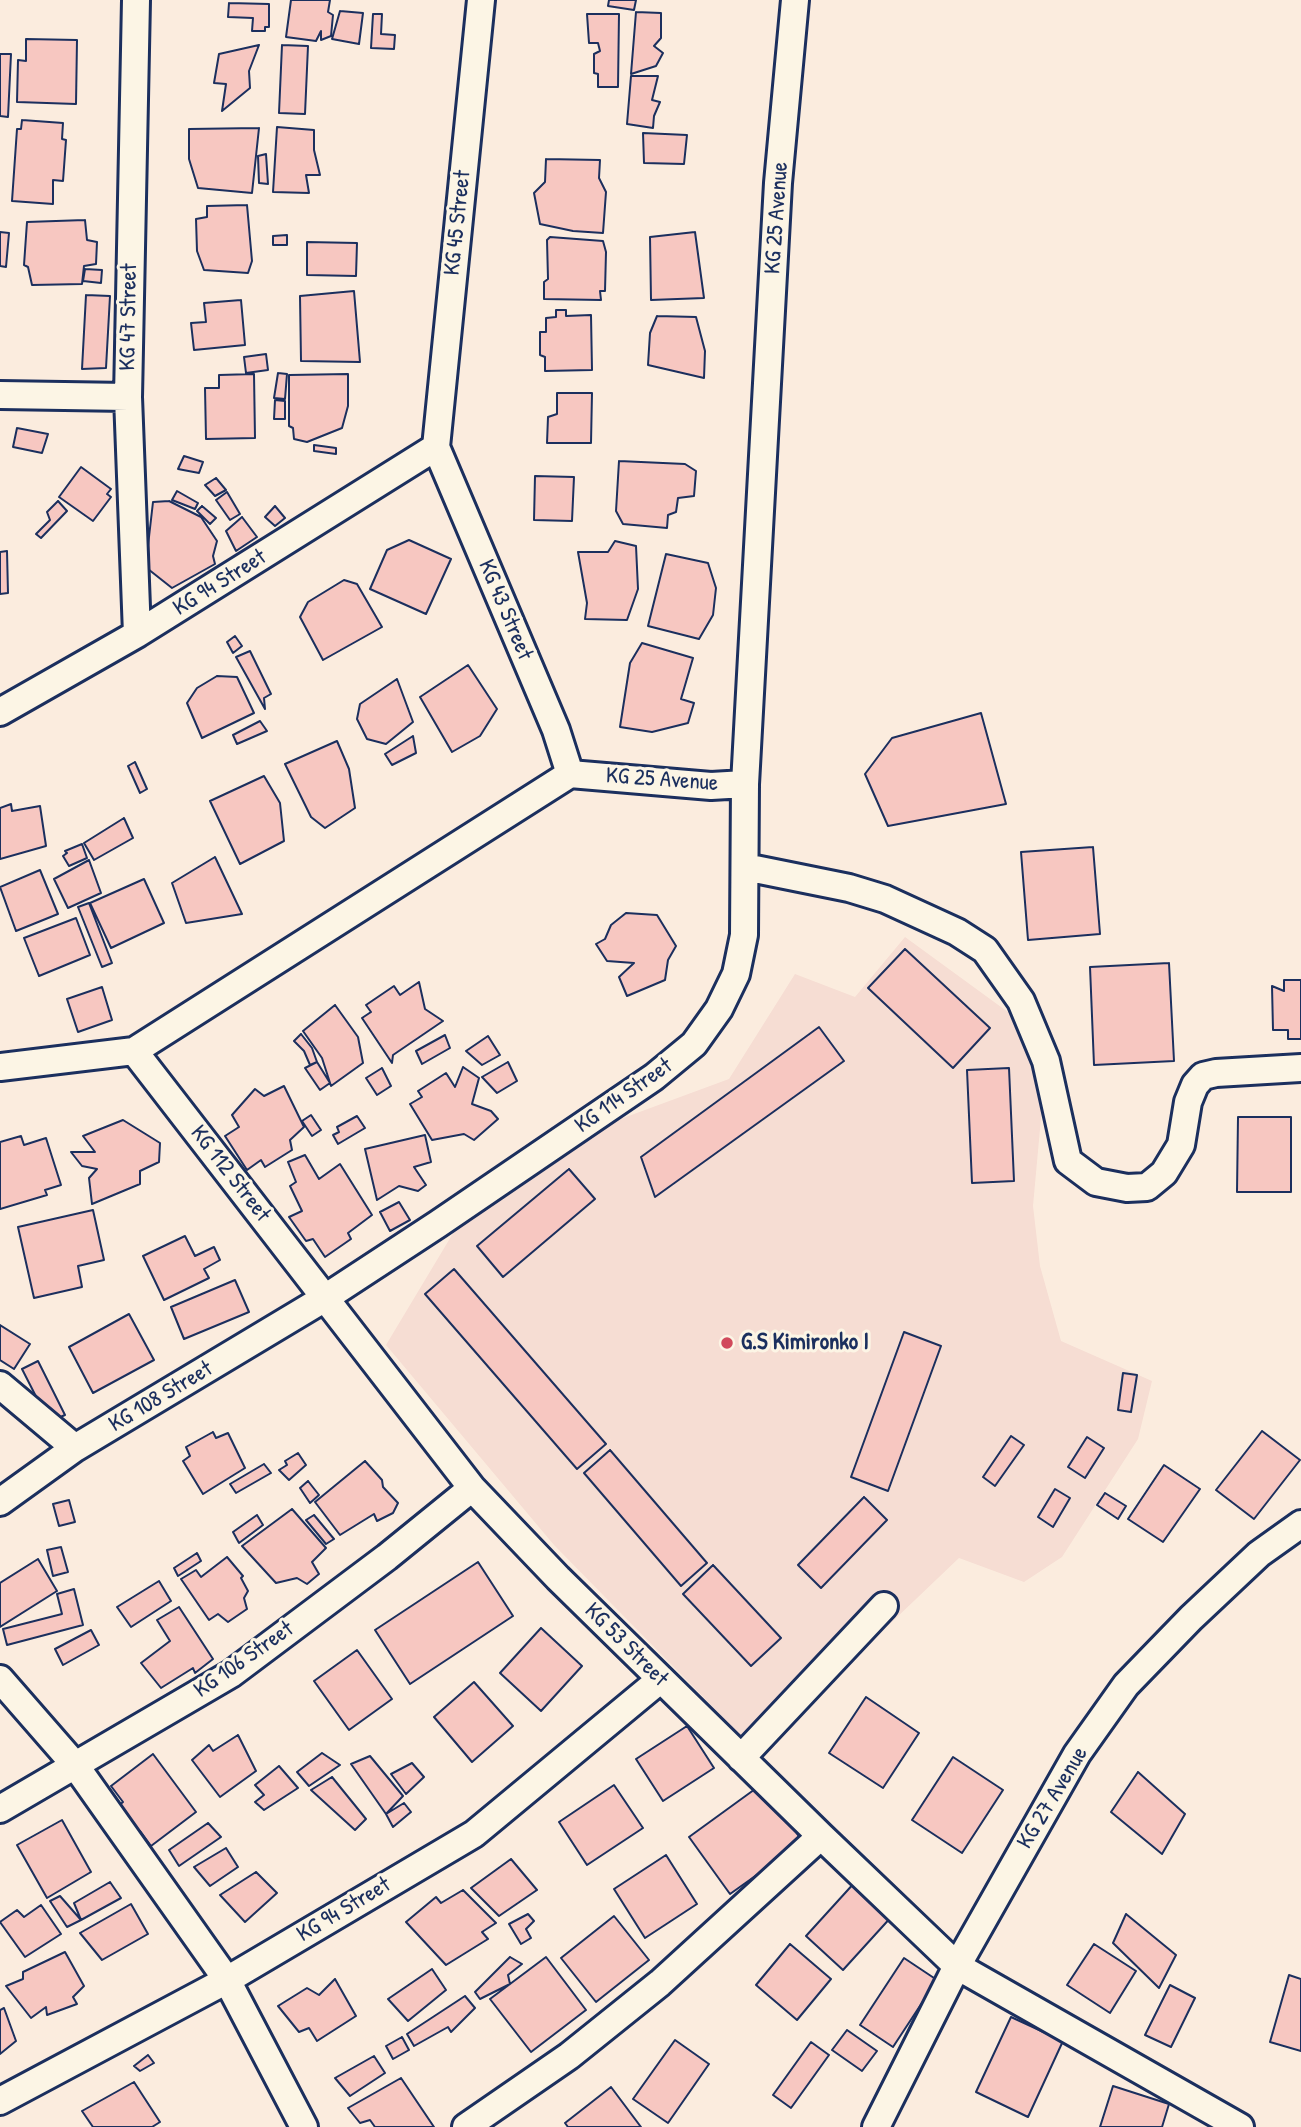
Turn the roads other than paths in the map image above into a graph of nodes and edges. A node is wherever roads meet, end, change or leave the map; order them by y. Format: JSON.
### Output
{"nodes":[{"id":1,"x":136,"y":0,"type":"edge"},
{"id":2,"x":481,"y":0,"type":"edge"},
{"id":3,"x":795,"y":0,"type":"edge"},
{"id":4,"x":0,"y":395,"type":"edge"},
{"id":5,"x":128,"y":397,"type":"junction"},
{"id":6,"x":436,"y":447,"type":"junction"},
{"id":7,"x":137,"y":634,"type":"junction"},
{"id":8,"x":0,"y":712,"type":"edge"},
{"id":9,"x":570,"y":774,"type":"junction"},
{"id":10,"x":746,"y":784,"type":"junction"},
{"id":11,"x":745,"y":867,"type":"junction"},
{"id":12,"x":134,"y":1051,"type":"junction"},
{"id":13,"x":0,"y":1067,"type":"edge"},
{"id":14,"x":1301,"y":1068,"type":"edge"},
{"id":15,"x":325,"y":1298,"type":"junction"},
{"id":16,"x":0,"y":1385,"type":"edge"},
{"id":17,"x":75,"y":1448,"type":"junction"},
{"id":18,"x":472,"y":1488,"type":"junction"},
{"id":19,"x":0,"y":1502,"type":"edge"},
{"id":20,"x":1301,"y":1524,"type":"edge"},
{"id":21,"x":884,"y":1606,"type":"dead end"},
{"id":22,"x":0,"y":1679,"type":"edge"},
{"id":23,"x":661,"y":1679,"type":"junction"},
{"id":24,"x":741,"y":1758,"type":"junction"},
{"id":25,"x":75,"y":1765,"type":"junction"},
{"id":26,"x":0,"y":1809,"type":"edge"},
{"id":27,"x":821,"y":1836,"type":"junction"},
{"id":28,"x":957,"y":1966,"type":"junction"},
{"id":29,"x":227,"y":1980,"type":"junction"},
{"id":30,"x":0,"y":2101,"type":"edge"},
{"id":31,"x":304,"y":2127,"type":"edge"},
{"id":32,"x":466,"y":2127,"type":"edge"},
{"id":33,"x":876,"y":2127,"type":"edge"},
{"id":34,"x":1240,"y":2127,"type":"edge"}],
"edges":[{"from":1,"to":5,"type":"street","name":"KG 47 Street"},
{"from":2,"to":6,"type":"street","name":"KG 45 Street"},
{"from":3,"to":10,"type":"street","name":"KG 25 Avenue"},
{"from":4,"to":5,"type":"street"},
{"from":5,"to":7,"type":"street","name":"KG 47 Street"},
{"from":6,"to":7,"type":"street","name":"KG 94 Street"},
{"from":6,"to":9,"type":"street","name":"KG 43 Street"},
{"from":7,"to":8,"type":"street","name":"KG 94 Street"},
{"from":9,"to":10,"type":"street","name":"KG 25 Avenue"},
{"from":9,"to":12,"type":"street"},
{"from":10,"to":11,"type":"street","name":"KG 114 Street"},
{"from":11,"to":14,"type":"street"},
{"from":11,"to":15,"type":"street","name":"KG 114 Street"},
{"from":12,"to":13,"type":"street"},
{"from":12,"to":15,"type":"street","name":"KG 112 Street"},
{"from":15,"to":17,"type":"street","name":"KG 108 Street"},
{"from":15,"to":18,"type":"street","name":"KG 53 Street"},
{"from":16,"to":17,"type":"street"},
{"from":17,"to":19,"type":"street","name":"KG 108 Street"},
{"from":18,"to":23,"type":"street","name":"KG 53 Street"},
{"from":18,"to":25,"type":"street","name":"KG 106 Street"},
{"from":20,"to":28,"type":"street","name":"KG 27 Avenue"},
{"from":21,"to":24,"type":"street"},
{"from":22,"to":25,"type":"street"},
{"from":23,"to":24,"type":"street","name":"KG 53 Street"},
{"from":23,"to":29,"type":"street","name":"KG 94 Street"},
{"from":24,"to":27,"type":"street","name":"KG 53 Street"},
{"from":25,"to":26,"type":"street","name":"KG 106 Street"},
{"from":25,"to":29,"type":"street"},
{"from":27,"to":28,"type":"street","name":"KG 53 Street"},
{"from":27,"to":32,"type":"street"},
{"from":28,"to":33,"type":"street","name":"KG 27 Avenue"},
{"from":28,"to":34,"type":"street","name":"KG 53 Street"},
{"from":29,"to":30,"type":"street","name":"KG 94 Street"},
{"from":29,"to":31,"type":"street"}]}
